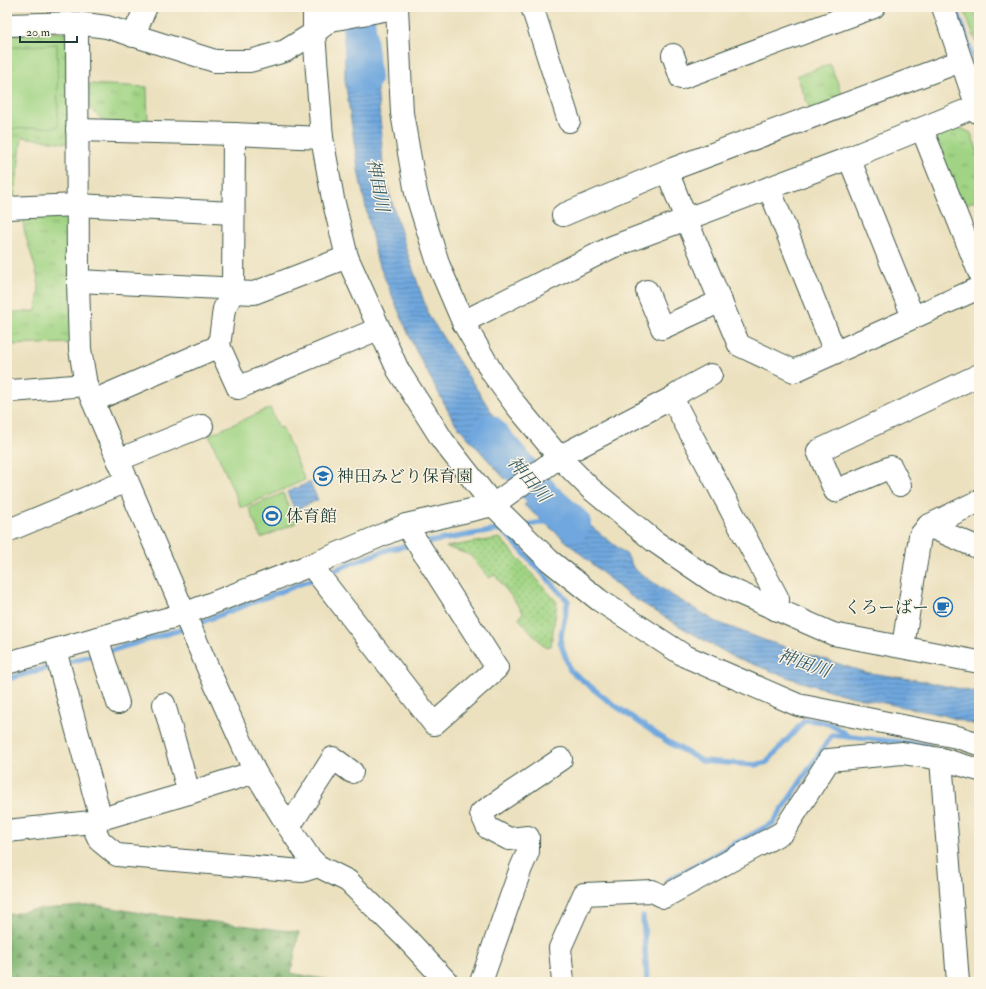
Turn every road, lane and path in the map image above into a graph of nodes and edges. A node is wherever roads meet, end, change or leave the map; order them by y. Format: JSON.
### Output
{"nodes":[{"id":1,"x":146,"y":7,"type":"edge"},
{"id":2,"x":314,"y":7,"type":"edge"},
{"id":3,"x":532,"y":7,"type":"edge"},
{"id":4,"x":874,"y":7,"type":"edge"},
{"id":5,"x":943,"y":7,"type":"edge"},
{"id":6,"x":392,"y":8,"type":"edge"},
{"id":7,"x":77,"y":23,"type":"junction"},
{"id":8,"x":7,"y":25,"type":"edge"},
{"id":9,"x":322,"y":27,"type":"junction"},
{"id":10,"x":133,"y":36,"type":"junction"},
{"id":11,"x":673,"y":55,"type":"dead end"},
{"id":12,"x":961,"y":61,"type":"junction"},
{"id":13,"x":978,"y":110,"type":"edge"},
{"id":14,"x":569,"y":121,"type":"dead end"},
{"id":15,"x":922,"y":129,"type":"junction"},
{"id":16,"x":77,"y":130,"type":"junction"},
{"id":17,"x":234,"y":134,"type":"junction"},
{"id":18,"x":322,"y":138,"type":"junction"},
{"id":19,"x":849,"y":158,"type":"junction"},
{"id":20,"x":667,"y":171,"type":"junction"},
{"id":21,"x":769,"y":188,"type":"junction"},
{"id":22,"x":77,"y":205,"type":"junction"},
{"id":23,"x":7,"y":208,"type":"edge"},
{"id":24,"x":233,"y":213,"type":"junction"},
{"id":25,"x":563,"y":215,"type":"dead end"},
{"id":26,"x":686,"y":219,"type":"junction"},
{"id":27,"x":347,"y":257,"type":"junction"},
{"id":28,"x":979,"y":272,"type":"edge"},
{"id":29,"x":78,"y":281,"type":"junction"},
{"id":30,"x":979,"y":288,"type":"edge"},
{"id":31,"x":647,"y":291,"type":"dead end"},
{"id":32,"x":233,"y":292,"type":"junction"},
{"id":33,"x":722,"y":301,"type":"junction"},
{"id":34,"x":913,"y":317,"type":"junction"},
{"id":35,"x":463,"y":322,"type":"junction"},
{"id":36,"x":378,"y":329,"type":"junction"},
{"id":37,"x":219,"y":346,"type":"junction"},
{"id":38,"x":835,"y":352,"type":"junction"},
{"id":39,"x":711,"y":375,"type":"dead end"},
{"id":40,"x":979,"y":375,"type":"edge"},
{"id":41,"x":7,"y":390,"type":"edge"},
{"id":42,"x":90,"y":393,"type":"junction"},
{"id":43,"x":672,"y":398,"type":"junction"},
{"id":44,"x":202,"y":426,"type":"dead end"},
{"id":45,"x":555,"y":459,"type":"junction"},
{"id":46,"x":118,"y":460,"type":"junction"},
{"id":47,"x":127,"y":481,"type":"junction"},
{"id":48,"x":900,"y":485,"type":"dead end"},
{"id":49,"x":979,"y":502,"type":"edge"},
{"id":50,"x":495,"y":503,"type":"junction"},
{"id":51,"x":928,"y":526,"type":"junction"},
{"id":52,"x":8,"y":528,"type":"edge"},
{"id":53,"x":415,"y":539,"type":"junction"},
{"id":54,"x":979,"y":548,"type":"edge"},
{"id":55,"x":318,"y":575,"type":"junction"},
{"id":56,"x":777,"y":610,"type":"junction"},
{"id":57,"x":188,"y":622,"type":"junction"},
{"id":58,"x":97,"y":638,"type":"junction"},
{"id":59,"x":903,"y":647,"type":"junction"},
{"id":60,"x":55,"y":650,"type":"junction"},
{"id":61,"x":979,"y":662,"type":"edge"},
{"id":62,"x":7,"y":663,"type":"edge"},
{"id":63,"x":118,"y":703,"type":"dead end"},
{"id":64,"x":164,"y":704,"type":"dead end"},
{"id":65,"x":979,"y":744,"type":"edge"},
{"id":66,"x":560,"y":759,"type":"dead end"},
{"id":67,"x":941,"y":759,"type":"junction"},
{"id":68,"x":979,"y":770,"type":"edge"},
{"id":69,"x":255,"y":772,"type":"junction"},
{"id":70,"x":352,"y":772,"type":"dead end"},
{"id":71,"x":189,"y":793,"type":"junction"},
{"id":72,"x":96,"y":821,"type":"junction"},
{"id":73,"x":289,"y":827,"type":"junction"},
{"id":74,"x":8,"y":828,"type":"edge"},
{"id":75,"x":318,"y":866,"type":"junction"},
{"id":76,"x":447,"y":982,"type":"edge"},
{"id":77,"x":481,"y":982,"type":"edge"},
{"id":78,"x":563,"y":982,"type":"edge"},
{"id":79,"x":958,"y":982,"type":"edge"}],
"edges":[{"from":1,"to":10,"type":"street"},
{"from":2,"to":9,"type":"street"},
{"from":3,"to":14,"type":"street"},
{"from":4,"to":11,"type":"street"},
{"from":5,"to":12,"type":"street"},
{"from":6,"to":9,"type":"street"},
{"from":6,"to":35,"type":"street"},
{"from":7,"to":8,"type":"street"},
{"from":7,"to":10,"type":"street"},
{"from":7,"to":16,"type":"street"},
{"from":9,"to":10,"type":"street"},
{"from":9,"to":18,"type":"street"},
{"from":12,"to":13,"type":"street"},
{"from":12,"to":20,"type":"street"},
{"from":13,"to":15,"type":"street"},
{"from":15,"to":19,"type":"street"},
{"from":15,"to":28,"type":"street"},
{"from":16,"to":17,"type":"street"},
{"from":16,"to":22,"type":"street"},
{"from":17,"to":18,"type":"street"},
{"from":17,"to":24,"type":"street"},
{"from":18,"to":27,"type":"street"},
{"from":19,"to":21,"type":"street"},
{"from":19,"to":34,"type":"street"},
{"from":20,"to":25,"type":"street"},
{"from":20,"to":26,"type":"street"},
{"from":21,"to":26,"type":"street"},
{"from":21,"to":38,"type":"street"},
{"from":22,"to":23,"type":"street"},
{"from":22,"to":24,"type":"street"},
{"from":22,"to":29,"type":"street"},
{"from":24,"to":32,"type":"street"},
{"from":26,"to":33,"type":"street"},
{"from":26,"to":35,"type":"street"},
{"from":27,"to":32,"type":"street"},
{"from":27,"to":36,"type":"street"},
{"from":29,"to":32,"type":"street"},
{"from":29,"to":42,"type":"street"},
{"from":30,"to":34,"type":"street"},
{"from":31,"to":33,"type":"street"},
{"from":32,"to":37,"type":"street"},
{"from":33,"to":38,"type":"street"},
{"from":34,"to":38,"type":"street"},
{"from":35,"to":45,"type":"street"},
{"from":36,"to":37,"type":"street"},
{"from":36,"to":50,"type":"street"},
{"from":37,"to":42,"type":"street"},
{"from":39,"to":43,"type":"street"},
{"from":40,"to":48,"type":"street"},
{"from":41,"to":42,"type":"street"},
{"from":42,"to":46,"type":"street"},
{"from":43,"to":45,"type":"street"},
{"from":43,"to":56,"type":"street"},
{"from":44,"to":46,"type":"street"},
{"from":45,"to":50,"type":"street"},
{"from":45,"to":56,"type":"street"},
{"from":46,"to":47,"type":"street"},
{"from":47,"to":52,"type":"street"},
{"from":47,"to":57,"type":"street"},
{"from":49,"to":51,"type":"street"},
{"from":50,"to":53,"type":"street"},
{"from":50,"to":65,"type":"street"},
{"from":51,"to":54,"type":"street"},
{"from":51,"to":59,"type":"street"},
{"from":53,"to":55,"type":"street"},
{"from":53,"to":55,"type":"street"},
{"from":55,"to":57,"type":"street"},
{"from":56,"to":59,"type":"street"},
{"from":57,"to":58,"type":"street"},
{"from":57,"to":69,"type":"street"},
{"from":58,"to":60,"type":"street"},
{"from":58,"to":63,"type":"street"},
{"from":59,"to":61,"type":"street"},
{"from":60,"to":62,"type":"street"},
{"from":60,"to":72,"type":"street"},
{"from":64,"to":71,"type":"street"},
{"from":66,"to":77,"type":"street"},
{"from":67,"to":68,"type":"street"},
{"from":67,"to":78,"type":"street"},
{"from":67,"to":79,"type":"street"},
{"from":69,"to":71,"type":"street"},
{"from":69,"to":73,"type":"street"},
{"from":70,"to":73,"type":"street"},
{"from":71,"to":72,"type":"street"},
{"from":72,"to":74,"type":"street"},
{"from":72,"to":75,"type":"street"},
{"from":73,"to":75,"type":"street"},
{"from":75,"to":76,"type":"street"}]}
